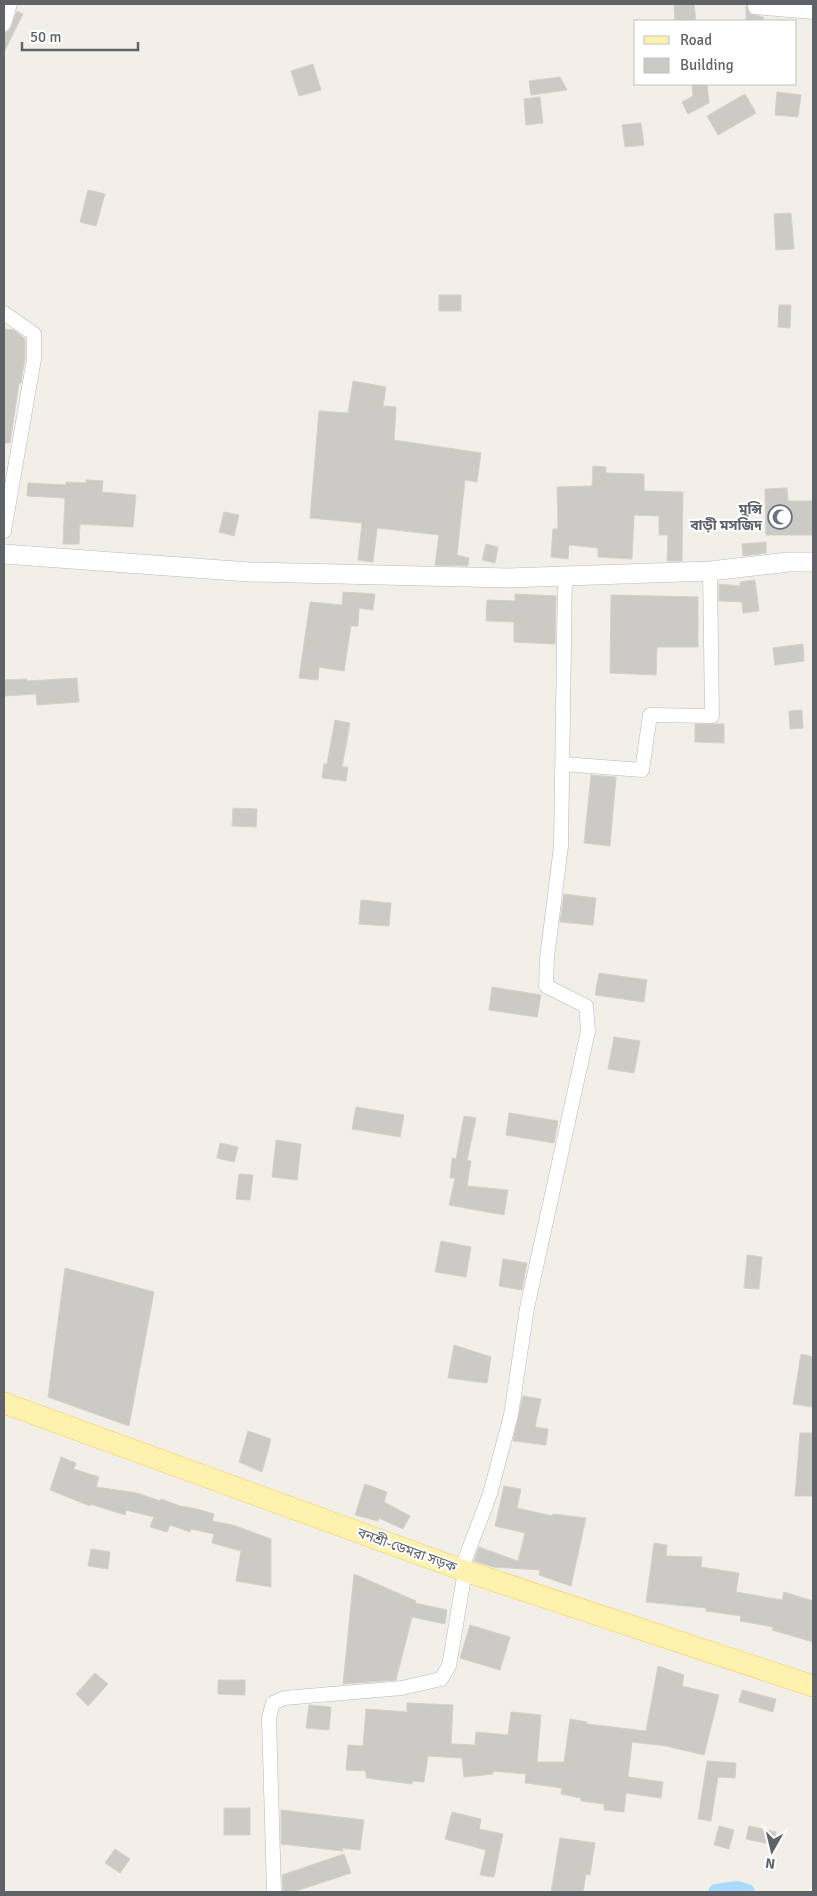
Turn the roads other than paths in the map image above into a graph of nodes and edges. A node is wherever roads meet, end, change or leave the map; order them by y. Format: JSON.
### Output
{"nodes":[{"id":1,"x":10,"y":4,"type":"edge"},
{"id":2,"x":755,"y":6,"type":"dead end"},
{"id":3,"x":813,"y":12,"type":"edge"},
{"id":4,"x":4,"y":24,"type":"edge"},
{"id":5,"x":4,"y":313,"type":"edge"},
{"id":6,"x":4,"y":532,"type":"edge"},
{"id":7,"x":4,"y":554,"type":"edge"},
{"id":8,"x":813,"y":562,"type":"edge"},
{"id":9,"x":710,"y":571,"type":"junction"},
{"id":10,"x":565,"y":576,"type":"junction"},
{"id":11,"x":563,"y":764,"type":"junction"},
{"id":12,"x":4,"y":1403,"type":"edge"},
{"id":13,"x":463,"y":1571,"type":"junction"},
{"id":14,"x":813,"y":1686,"type":"edge"},
{"id":15,"x":274,"y":1892,"type":"edge"}],
"edges":[{"from":1,"to":4,"type":"street"},
{"from":2,"to":3,"type":"street"},
{"from":5,"to":6,"type":"street"},
{"from":7,"to":10,"type":"main road"},
{"from":8,"to":9,"type":"main road"},
{"from":9,"to":10,"type":"main road"},
{"from":9,"to":11,"type":"street"},
{"from":10,"to":11,"type":"street"},
{"from":11,"to":13,"type":"street"},
{"from":12,"to":13,"type":"main road","name":"বনশ্রী-ডেমরা সড়ক"},
{"from":13,"to":14,"type":"main road","name":"বনশ্রী-ডেমরা সড়ক"},
{"from":13,"to":15,"type":"street"}]}
